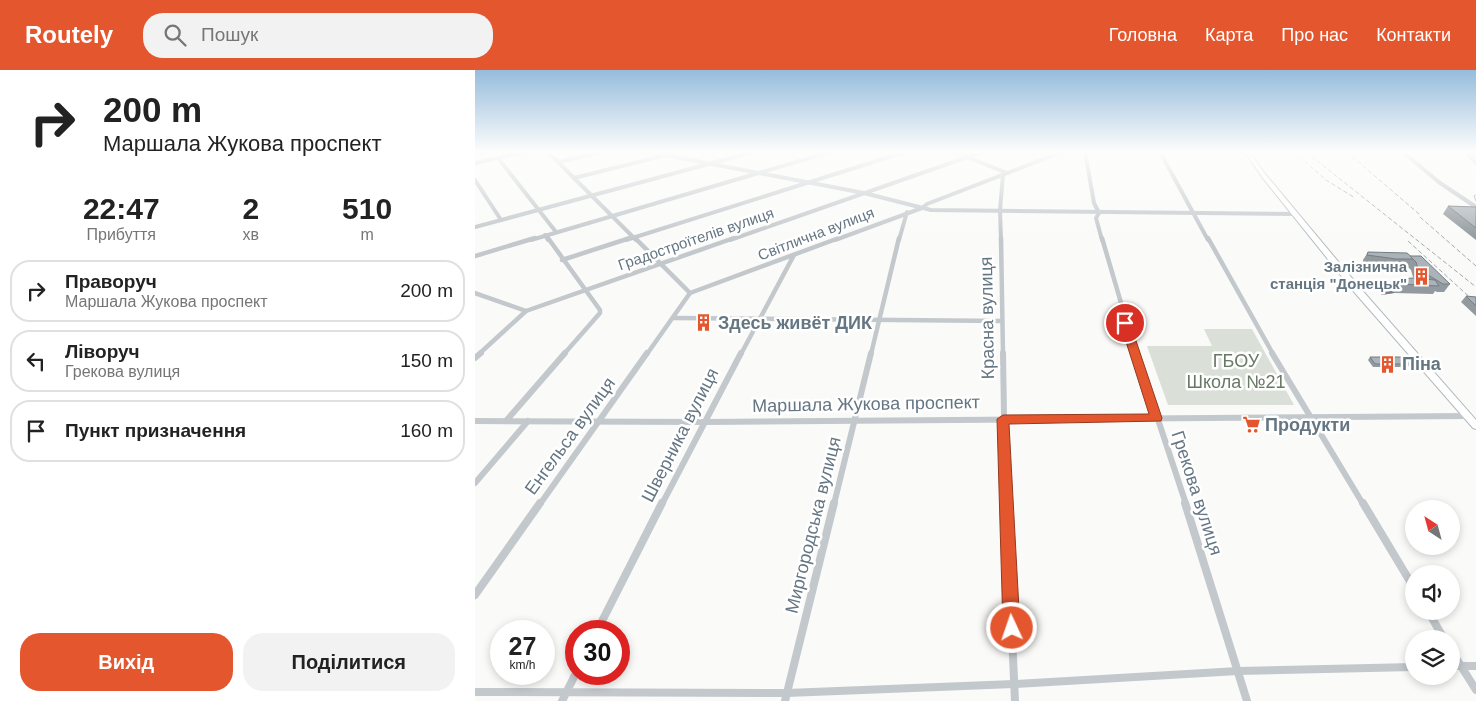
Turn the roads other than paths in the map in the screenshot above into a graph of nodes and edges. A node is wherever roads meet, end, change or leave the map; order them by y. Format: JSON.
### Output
{"nodes":[{"id":1,"x":476,"y":181,"type":"edge"},
{"id":2,"x":516,"y":181,"type":"edge"},
{"id":3,"x":577,"y":181,"type":"edge"},
{"id":4,"x":645,"y":181,"type":"edge"},
{"id":5,"x":728,"y":181,"type":"edge"},
{"id":6,"x":800,"y":181,"type":"edge"},
{"id":7,"x":813,"y":181,"type":"edge"},
{"id":8,"x":897,"y":181,"type":"edge"},
{"id":9,"x":987,"y":181,"type":"edge"},
{"id":10,"x":1004,"y":181,"type":"edge"},
{"id":11,"x":1090,"y":181,"type":"edge"},
{"id":12,"x":1176,"y":181,"type":"edge"},
{"id":13,"x":1268,"y":181,"type":"edge"},
{"id":14,"x":1438,"y":181,"type":"edge"},
{"id":15,"x":808,"y":183,"type":"junction"},
{"id":16,"x":864,"y":193,"type":"junction"},
{"id":17,"x":591,"y":196,"type":"junction"},
{"id":18,"x":1476,"y":207,"type":"edge"},
{"id":19,"x":922,"y":208,"type":"junction"},
{"id":20,"x":538,"y":210,"type":"junction"},
{"id":21,"x":1000,"y":210,"type":"junction"},
{"id":22,"x":907,"y":212,"type":"junction"},
{"id":23,"x":1099,"y":212,"type":"junction"},
{"id":24,"x":1193,"y":213,"type":"junction"},
{"id":25,"x":1295,"y":214,"type":"junction"},
{"id":26,"x":611,"y":216,"type":"junction"},
{"id":27,"x":501,"y":220,"type":"junction"},
{"id":28,"x":475,"y":227,"type":"edge"},
{"id":29,"x":555,"y":232,"type":"junction"},
{"id":30,"x":545,"y":235,"type":"junction"},
{"id":31,"x":633,"y":239,"type":"junction"},
{"id":32,"x":793,"y":255,"type":"junction"},
{"id":33,"x":475,"y":256,"type":"edge"},
{"id":34,"x":563,"y":260,"type":"junction"},
{"id":35,"x":658,"y":264,"type":"junction"},
{"id":36,"x":584,"y":290,"type":"junction"},
{"id":37,"x":475,"y":293,"type":"edge"},
{"id":38,"x":690,"y":293,"type":"junction"},
{"id":39,"x":525,"y":311,"type":"junction"},
{"id":40,"x":674,"y":318,"type":"junction"},
{"id":41,"x":759,"y":319,"type":"junction"},
{"id":42,"x":879,"y":321,"type":"junction"},
{"id":43,"x":1002,"y":321,"type":"junction"},
{"id":44,"x":475,"y":358,"type":"edge"},
{"id":45,"x":1309,"y":416,"type":"junction"},
{"id":46,"x":1468,"y":416,"type":"junction"},
{"id":47,"x":1156,"y":418,"type":"junction"},
{"id":48,"x":1003,"y":419,"type":"junction"},
{"id":49,"x":475,"y":421,"type":"edge"},
{"id":50,"x":505,"y":421,"type":"junction"},
{"id":51,"x":528,"y":421,"type":"junction"},
{"id":52,"x":855,"y":421,"type":"junction"},
{"id":53,"x":598,"y":422,"type":"junction"},
{"id":54,"x":703,"y":422,"type":"junction"},
{"id":55,"x":1476,"y":426,"type":"edge"},
{"id":56,"x":475,"y":483,"type":"edge"},
{"id":57,"x":1405,"y":573,"type":"edge"},
{"id":58,"x":475,"y":595,"type":"edge"},
{"id":59,"x":603,"y":620,"type":"edge"},
{"id":60,"x":1461,"y":666,"type":"joint"},
{"id":61,"x":1476,"y":666,"type":"edge"},
{"id":62,"x":1405,"y":667,"type":"edge"},
{"id":63,"x":1238,"y":671,"type":"junction"},
{"id":64,"x":1014,"y":684,"type":"junction"},
{"id":65,"x":570,"y":685,"type":"edge"},
{"id":66,"x":1476,"y":690,"type":"edge"},
{"id":67,"x":475,"y":692,"type":"edge"},
{"id":68,"x":564,"y":697,"type":"edge"},
{"id":69,"x":786,"y":697,"type":"edge"},
{"id":70,"x":1015,"y":701,"type":"edge"},
{"id":71,"x":1247,"y":701,"type":"edge"}],
"edges":[{"from":1,"to":27,"type":"street"},
{"from":2,"to":20,"type":"street"},
{"from":3,"to":17,"type":"street"},
{"from":4,"to":17,"type":"street"},
{"from":5,"to":26,"type":"street"},
{"from":6,"to":15,"type":"street"},
{"from":7,"to":15,"type":"street"},
{"from":8,"to":16,"type":"street","name":"Градостроїтелiв вулиця"},
{"from":9,"to":19,"type":"street","name":"Світлична вулиця"},
{"from":10,"to":21,"type":"street","name":"Красна вулиця"},
{"from":11,"to":23,"type":"street","name":"Грекова вулиця"},
{"from":12,"to":24,"type":"street"},
{"from":13,"to":25,"type":"main road"},
{"from":14,"to":18,"type":"street"},
{"from":15,"to":16,"type":"street"},
{"from":15,"to":31,"type":"street"},
{"from":16,"to":19,"type":"street"},
{"from":16,"to":35,"type":"street","name":"Градостроїтелiв вулиця"},
{"from":17,"to":20,"type":"street"},
{"from":17,"to":26,"type":"street"},
{"from":19,"to":21,"type":"street"},
{"from":19,"to":22,"type":"street","name":"Світлична вулиця"},
{"from":20,"to":27,"type":"street"},
{"from":20,"to":29,"type":"street"},
{"from":21,"to":23,"type":"street"},
{"from":21,"to":43,"type":"street","name":"Красна вулиця"},
{"from":22,"to":32,"type":"street","name":"Світлична вулиця"},
{"from":22,"to":42,"type":"street","name":"Миргородська вулиця"},
{"from":23,"to":24,"type":"street"},
{"from":23,"to":47,"type":"street","name":"Грекова вулиця"},
{"from":24,"to":25,"type":"street"},
{"from":24,"to":45,"type":"street"},
{"from":25,"to":46,"type":"main road"},
{"from":26,"to":29,"type":"street"},
{"from":26,"to":31,"type":"street"},
{"from":27,"to":28,"type":"street"},
{"from":29,"to":30,"type":"street"},
{"from":30,"to":33,"type":"street"},
{"from":30,"to":34,"type":"street"},
{"from":31,"to":34,"type":"street"},
{"from":31,"to":35,"type":"street"},
{"from":32,"to":38,"type":"street","name":"Світлична вулиця"},
{"from":32,"to":41,"type":"street","name":"Шверника вулиця"},
{"from":34,"to":36,"type":"street"},
{"from":35,"to":36,"type":"street","name":"Градостроїтелiв вулиця"},
{"from":35,"to":38,"type":"street"},
{"from":36,"to":39,"type":"street","name":"Градостроїтелiв вулиця"},
{"from":36,"to":50,"type":"street"},
{"from":37,"to":39,"type":"street"},
{"from":38,"to":40,"type":"street","name":"Енгельса вулиця"},
{"from":39,"to":44,"type":"street"},
{"from":40,"to":41,"type":"street"},
{"from":40,"to":53,"type":"street","name":"Енгельса вулиця"},
{"from":41,"to":42,"type":"street"},
{"from":41,"to":54,"type":"street","name":"Шверника вулиця"},
{"from":42,"to":43,"type":"street"},
{"from":42,"to":52,"type":"street","name":"Миргородська вулиця"},
{"from":43,"to":48,"type":"street","name":"Красна вулиця"},
{"from":45,"to":46,"type":"street","name":"Маршала Жукова проспект"},
{"from":45,"to":47,"type":"street","name":"Маршала Жукова проспект"},
{"from":45,"to":57,"type":"street"},
{"from":46,"to":55,"type":"main road"},
{"from":47,"to":48,"type":"street","name":"Маршала Жукова проспект"},
{"from":47,"to":63,"type":"street","name":"Грекова вулиця"},
{"from":48,"to":52,"type":"street","name":"Маршала Жукова проспект"},
{"from":48,"to":64,"type":"street","name":"Красна вулиця"},
{"from":49,"to":50,"type":"street","name":"Маршала Жукова проспект"},
{"from":50,"to":51,"type":"street","name":"Маршала Жукова проспект"},
{"from":51,"to":53,"type":"street","name":"Маршала Жукова проспект"},
{"from":51,"to":56,"type":"street"},
{"from":52,"to":54,"type":"street","name":"Маршала Жукова проспект"},
{"from":52,"to":69,"type":"street","name":"Миргородська вулиця"},
{"from":53,"to":54,"type":"street","name":"Маршала Жукова проспект"},
{"from":53,"to":58,"type":"street","name":"Енгельса вулиця"},
{"from":54,"to":59,"type":"street","name":"Шверника вулиця"},
{"from":60,"to":61,"type":"street"},
{"from":60,"to":66,"type":"street"},
{"from":62,"to":63,"type":"street"},
{"from":63,"to":64,"type":"street"},
{"from":63,"to":71,"type":"street","name":"Грекова вулиця"},
{"from":64,"to":69,"type":"street"},
{"from":64,"to":70,"type":"street","name":"Красна вулиця"},
{"from":65,"to":68,"type":"street"},
{"from":67,"to":68,"type":"street"},
{"from":68,"to":69,"type":"street"}]}
